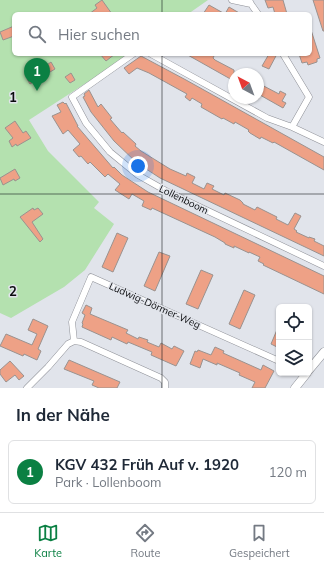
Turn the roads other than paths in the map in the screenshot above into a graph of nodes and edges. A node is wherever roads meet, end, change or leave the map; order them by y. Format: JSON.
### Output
{"nodes":[{"id":1,"x":232,"y":0,"type":"edge"},
{"id":2,"x":250,"y":2,"type":"edge"},
{"id":3,"x":257,"y":12,"type":"edge"},
{"id":4,"x":130,"y":56,"type":"edge"},
{"id":5,"x":155,"y":56,"type":"edge"},
{"id":6,"x":284,"y":56,"type":"edge"},
{"id":7,"x":292,"y":127,"type":"junction"},
{"id":8,"x":324,"y":142,"type":"edge"},
{"id":9,"x":324,"y":266,"type":"edge"},
{"id":10,"x":74,"y":341,"type":"junction"},
{"id":11,"x":324,"y":352,"type":"edge"},
{"id":12,"x":276,"y":361,"type":"edge"},
{"id":13,"x":312,"y":365,"type":"edge"},
{"id":14,"x":303,"y":376,"type":"edge"},
{"id":15,"x":165,"y":385,"type":"edge"},
{"id":16,"x":27,"y":388,"type":"edge"},
{"id":17,"x":295,"y":388,"type":"edge"}],
"edges":[{"from":1,"to":2,"type":"street"},
{"from":2,"to":3,"type":"street"},
{"from":4,"to":9,"type":"street","name":"Lollenboom"},
{"from":5,"to":7,"type":"street"},
{"from":6,"to":7,"type":"street"},
{"from":7,"to":8,"type":"street"},
{"from":10,"to":12,"type":"street","name":"Ludwig-Dörmer-Weg"},
{"from":10,"to":15,"type":"street"},
{"from":10,"to":16,"type":"street"},
{"from":11,"to":13,"type":"street"},
{"from":14,"to":17,"type":"street"}]}
